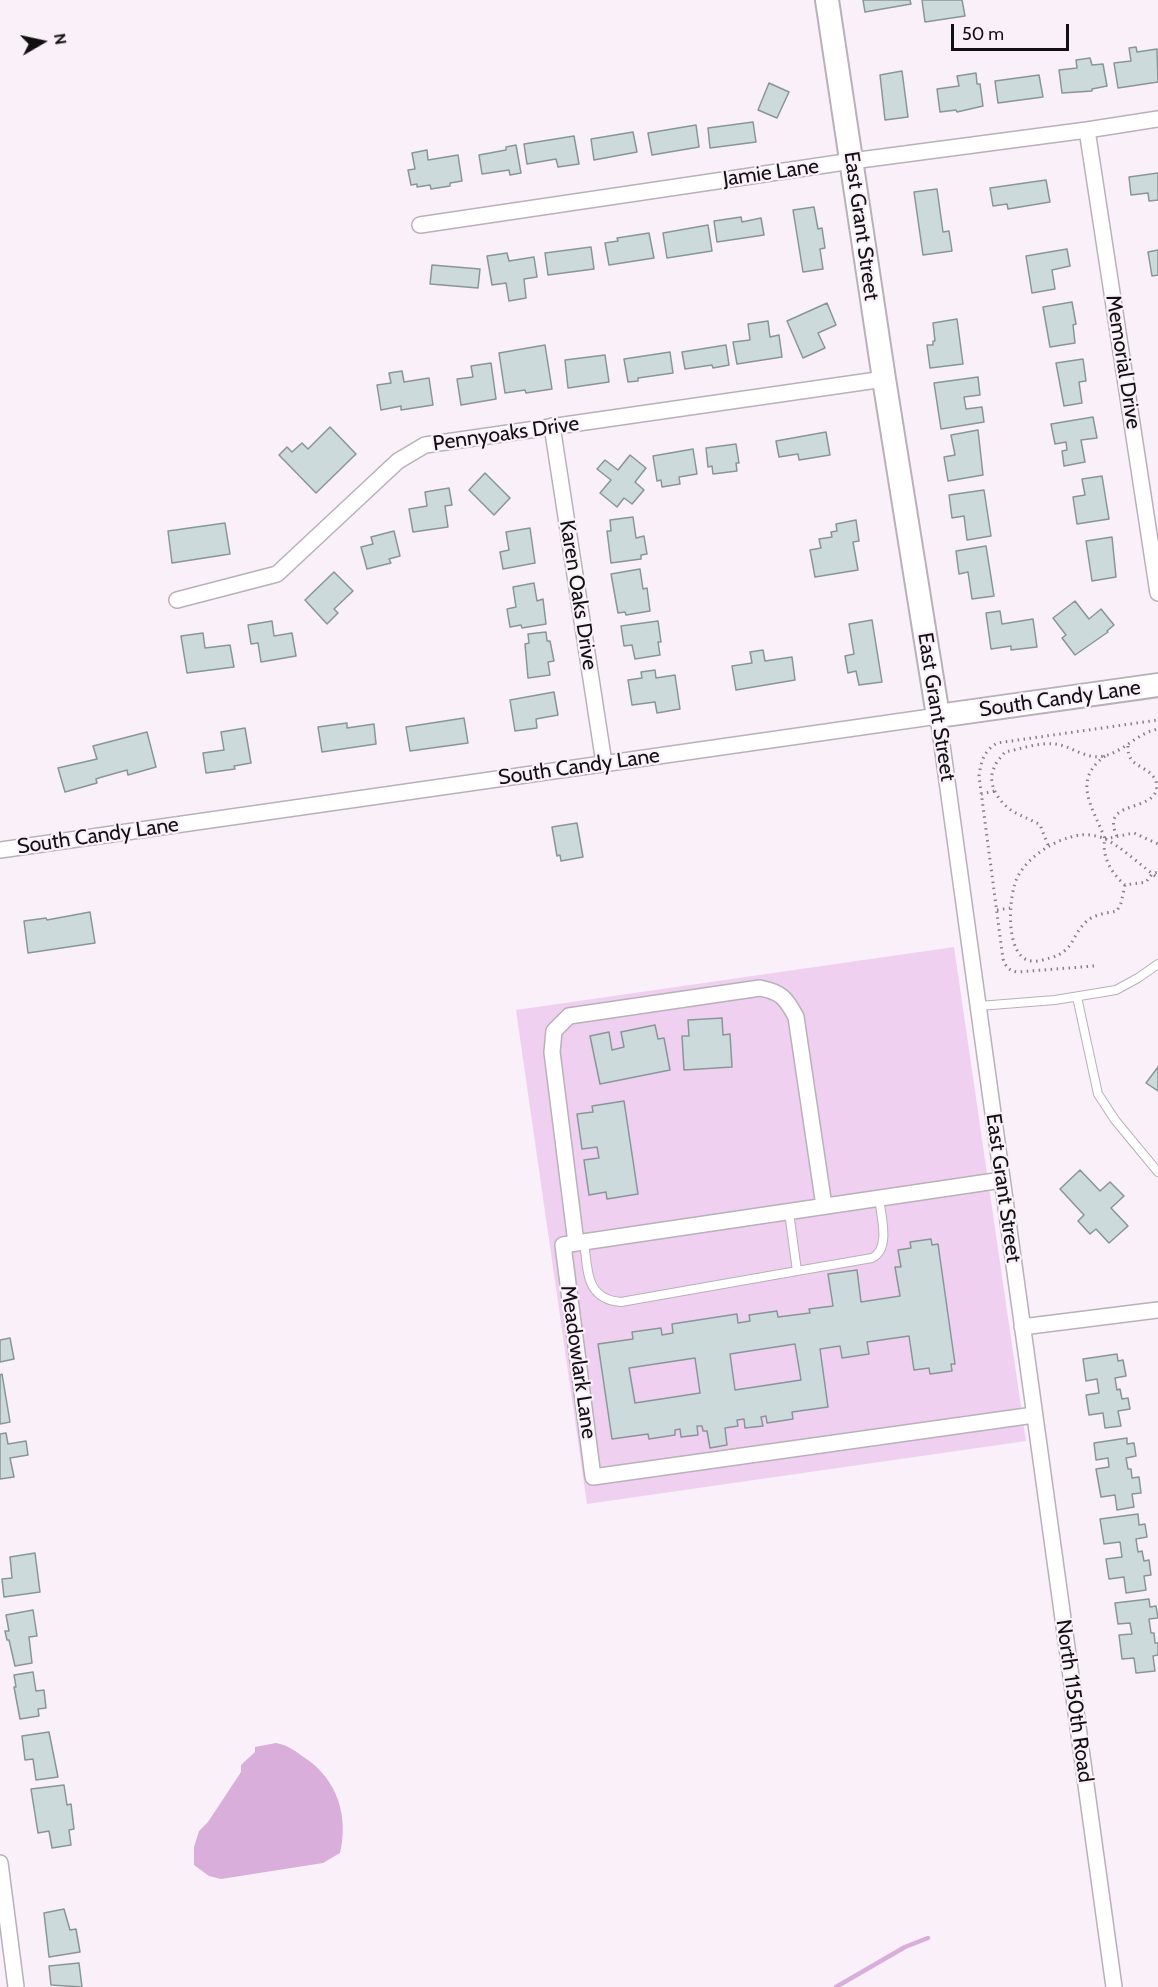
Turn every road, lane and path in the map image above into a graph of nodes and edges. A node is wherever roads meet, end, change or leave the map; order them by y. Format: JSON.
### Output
{"nodes":[{"id":1,"x":827,"y":0,"type":"edge"},
{"id":2,"x":1158,"y":119,"type":"edge"},
{"id":3,"x":1087,"y":130,"type":"junction"},
{"id":4,"x":852,"y":161,"type":"junction"},
{"id":5,"x":420,"y":225,"type":"dead end"},
{"id":6,"x":884,"y":379,"type":"junction"},
{"id":7,"x":552,"y":426,"type":"junction"},
{"id":8,"x":1158,"y":593,"type":"edge"},
{"id":9,"x":177,"y":600,"type":"dead end"},
{"id":10,"x":1158,"y":685,"type":"edge"},
{"id":11,"x":938,"y":716,"type":"junction"},
{"id":12,"x":1158,"y":720,"type":"edge"},
{"id":13,"x":1158,"y":729,"type":"edge"},
{"id":14,"x":1039,"y":737,"type":"junction"},
{"id":15,"x":1040,"y":745,"type":"junction"},
{"id":16,"x":1128,"y":746,"type":"junction"},
{"id":17,"x":1106,"y":756,"type":"junction"},
{"id":18,"x":604,"y":763,"type":"junction"},
{"id":19,"x":996,"y":791,"type":"junction"},
{"id":20,"x":981,"y":794,"type":"junction"},
{"id":21,"x":1117,"y":836,"type":"junction"},
{"id":22,"x":1105,"y":839,"type":"junction"},
{"id":23,"x":1158,"y":844,"type":"edge"},
{"id":24,"x":1048,"y":846,"type":"junction"},
{"id":25,"x":0,"y":850,"type":"edge"},
{"id":26,"x":1158,"y":872,"type":"edge"},
{"id":27,"x":1152,"y":874,"type":"junction"},
{"id":28,"x":1158,"y":878,"type":"edge"},
{"id":29,"x":1125,"y":885,"type":"junction"},
{"id":30,"x":1011,"y":908,"type":"junction"},
{"id":31,"x":997,"y":910,"type":"junction"},
{"id":32,"x":1158,"y":964,"type":"edge"},
{"id":33,"x":1094,"y":966,"type":"dead end"},
{"id":34,"x":1077,"y":997,"type":"junction"},
{"id":35,"x":979,"y":1006,"type":"junction"},
{"id":36,"x":1158,"y":1172,"type":"edge"},
{"id":37,"x":1002,"y":1180,"type":"junction"},
{"id":38,"x":879,"y":1198,"type":"junction"},
{"id":39,"x":824,"y":1206,"type":"junction"},
{"id":40,"x":789,"y":1212,"type":"junction"},
{"id":41,"x":580,"y":1243,"type":"junction"},
{"id":42,"x":798,"y":1271,"type":"junction"},
{"id":43,"x":1158,"y":1310,"type":"edge"},
{"id":44,"x":1022,"y":1327,"type":"junction"},
{"id":45,"x":1034,"y":1415,"type":"junction"},
{"id":46,"x":0,"y":1863,"type":"edge"},
{"id":47,"x":16,"y":1987,"type":"edge"},
{"id":48,"x":1114,"y":1987,"type":"edge"}],
"edges":[{"from":1,"to":4,"type":"main road","name":"East Grant Street"},
{"from":2,"to":3,"type":"street","name":"Jamie Lane"},
{"from":3,"to":4,"type":"street","name":"Jamie Lane"},
{"from":3,"to":8,"type":"street","name":"Memorial Drive"},
{"from":4,"to":5,"type":"street","name":"Jamie Lane"},
{"from":4,"to":6,"type":"main road","name":"East Grant Street"},
{"from":6,"to":7,"type":"street","name":"Pennyoaks Drive"},
{"from":6,"to":11,"type":"main road","name":"East Grant Street"},
{"from":7,"to":9,"type":"street","name":"Pennyoaks Drive"},
{"from":7,"to":18,"type":"street","name":"Karen Oaks Drive"},
{"from":10,"to":11,"type":"main road","name":"South Candy Lane"},
{"from":11,"to":18,"type":"street","name":"South Candy Lane"},
{"from":11,"to":35,"type":"street","name":"East Grant Street"},
{"from":12,"to":14,"type":"path"},
{"from":13,"to":16,"type":"path"},
{"from":14,"to":15,"type":"path"},
{"from":14,"to":20,"type":"path"},
{"from":15,"to":17,"type":"path"},
{"from":15,"to":19,"type":"path"},
{"from":16,"to":17,"type":"path"},
{"from":16,"to":21,"type":"path"},
{"from":17,"to":22,"type":"path"},
{"from":18,"to":25,"type":"street","name":"South Candy Lane"},
{"from":19,"to":20,"type":"path"},
{"from":19,"to":24,"type":"path"},
{"from":20,"to":31,"type":"path"},
{"from":21,"to":22,"type":"path"},
{"from":21,"to":23,"type":"path"},
{"from":22,"to":24,"type":"path"},
{"from":22,"to":27,"type":"path"},
{"from":22,"to":29,"type":"path"},
{"from":24,"to":30,"type":"path"},
{"from":26,"to":27,"type":"path"},
{"from":27,"to":28,"type":"path"},
{"from":27,"to":29,"type":"path"},
{"from":29,"to":30,"type":"path"},
{"from":30,"to":31,"type":"path"},
{"from":31,"to":33,"type":"path"},
{"from":32,"to":34,"type":"lane"},
{"from":34,"to":35,"type":"lane"},
{"from":34,"to":36,"type":"lane"},
{"from":35,"to":37,"type":"street","name":"East Grant Street"},
{"from":37,"to":38,"type":"street"},
{"from":37,"to":44,"type":"street","name":"East Grant Street"},
{"from":38,"to":39,"type":"street"},
{"from":38,"to":42,"type":"lane"},
{"from":39,"to":40,"type":"street"},
{"from":39,"to":41,"type":"street"},
{"from":40,"to":41,"type":"street"},
{"from":40,"to":42,"type":"lane"},
{"from":41,"to":42,"type":"lane"},
{"from":41,"to":45,"type":"street","name":"Meadowlark Lane"},
{"from":43,"to":44,"type":"street"},
{"from":44,"to":45,"type":"street","name":"East Grant Street"},
{"from":45,"to":48,"type":"street","name":"North 1150th Road"},
{"from":46,"to":47,"type":"street"}]}
